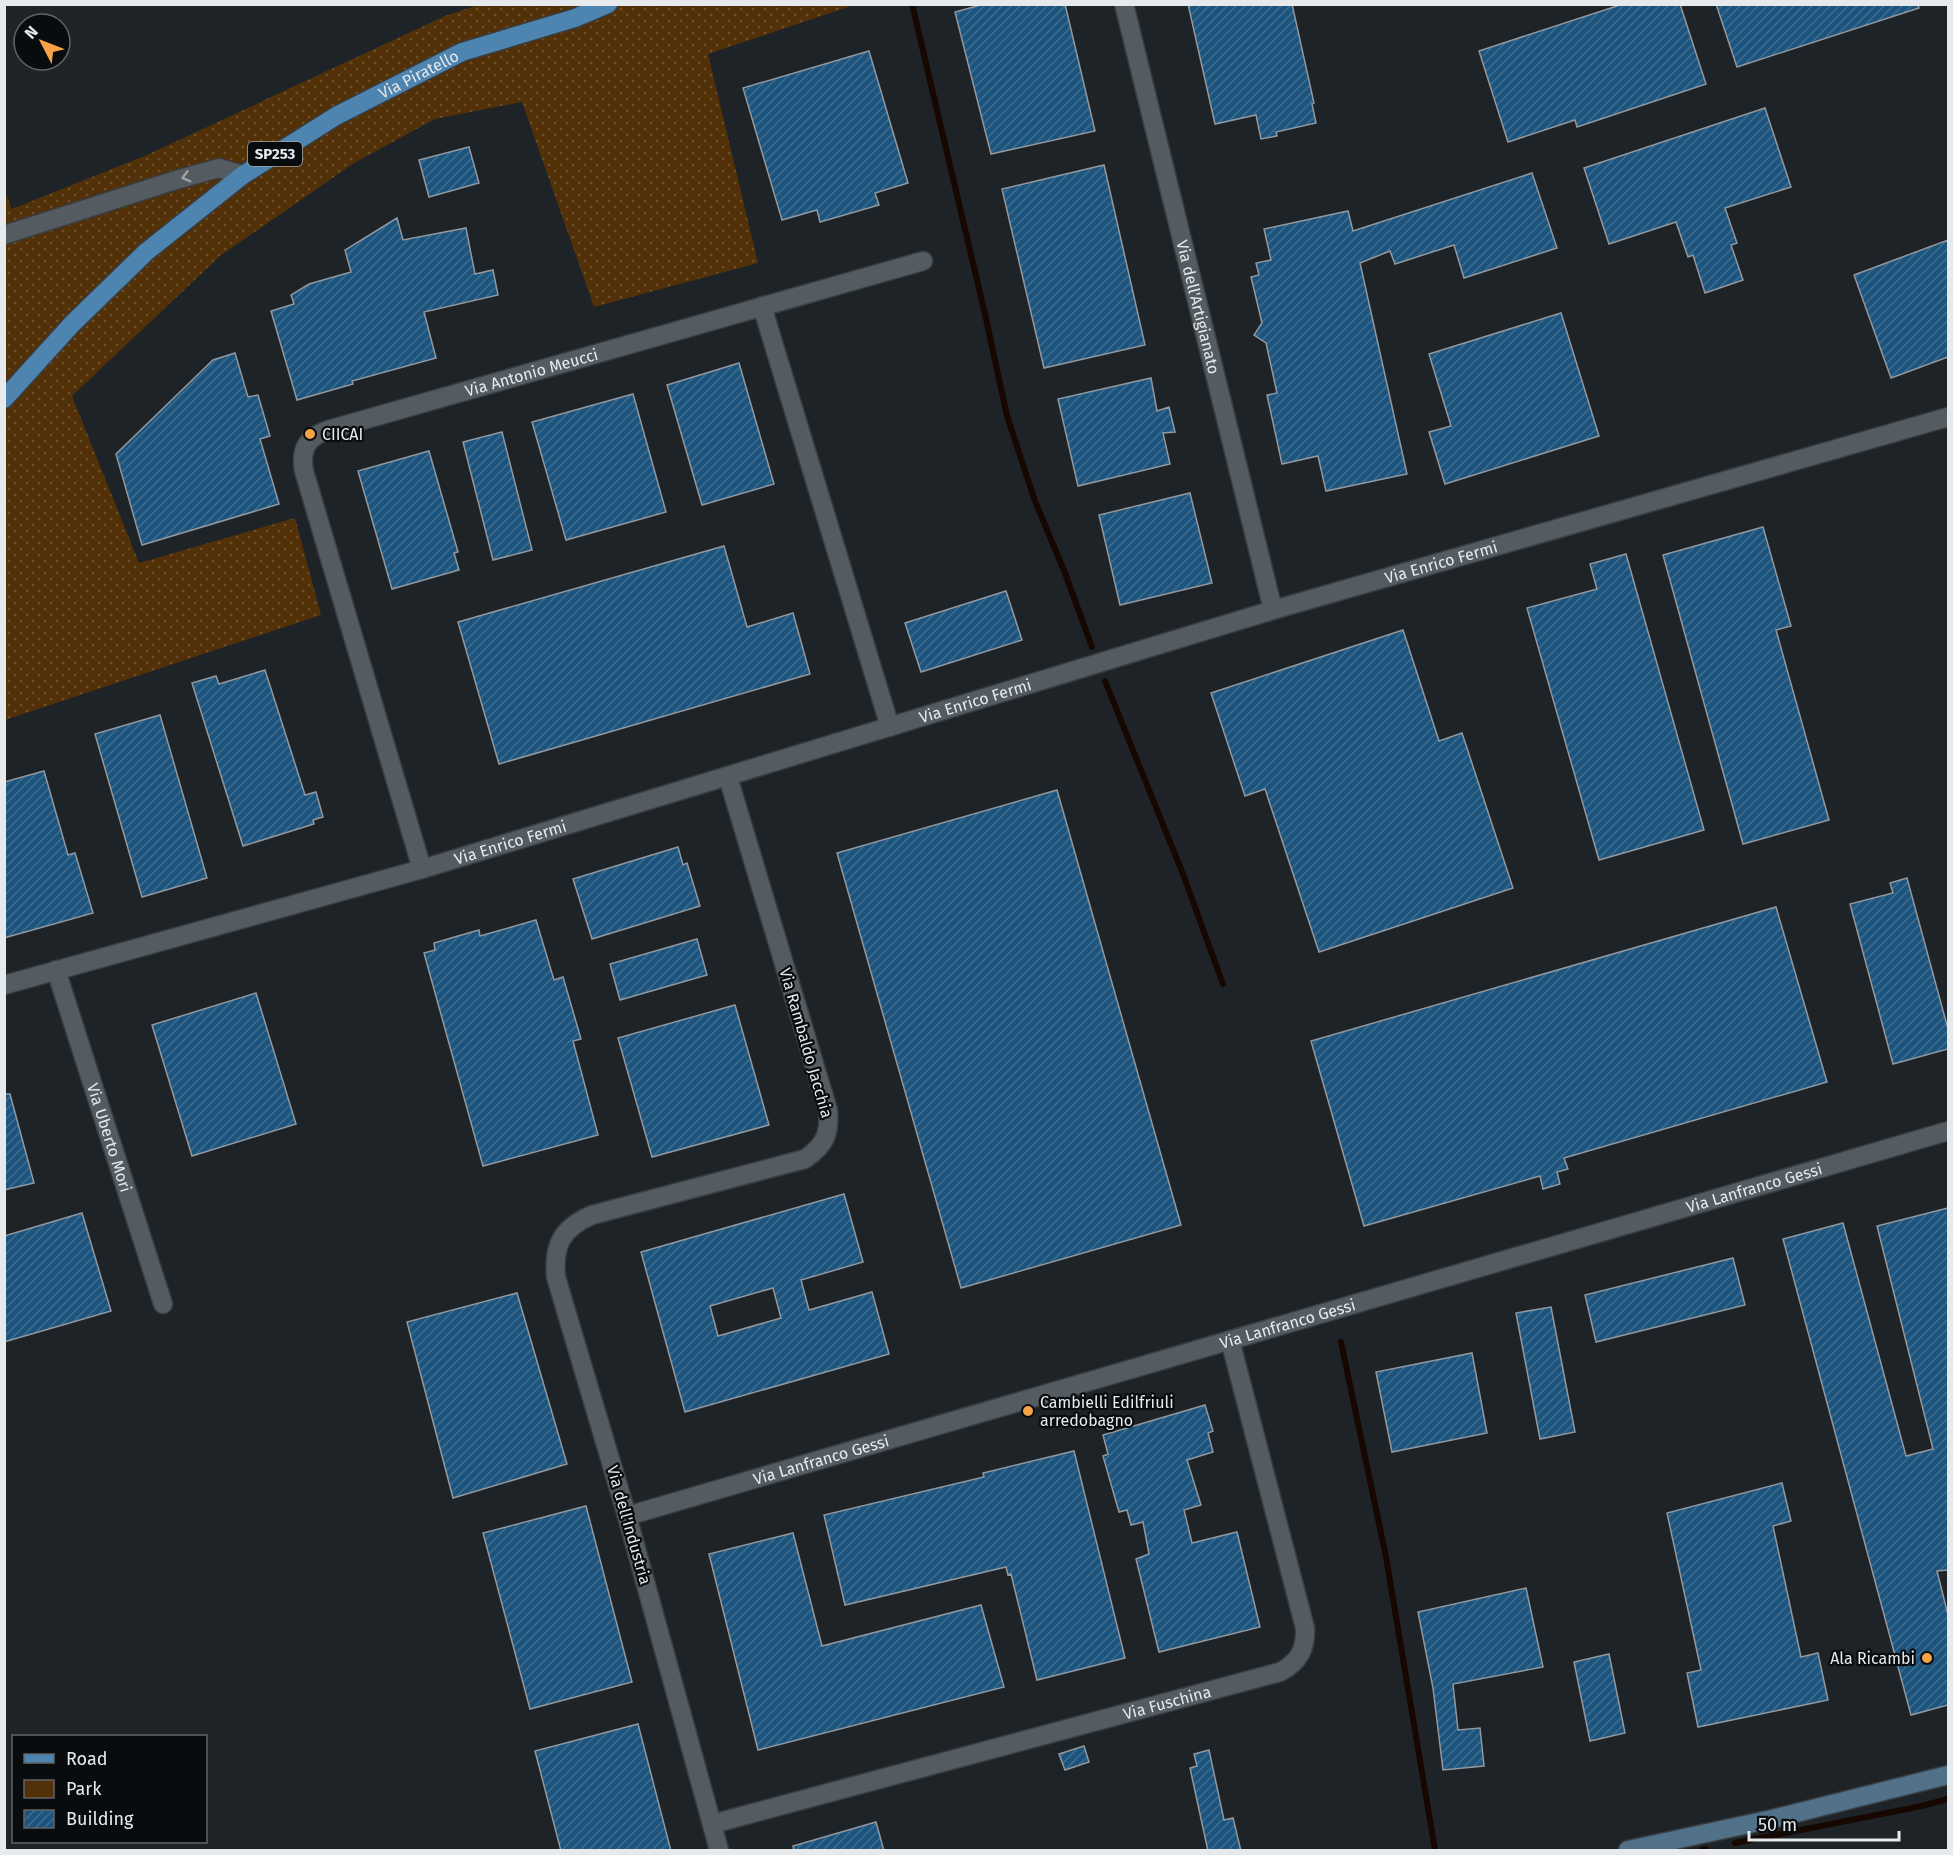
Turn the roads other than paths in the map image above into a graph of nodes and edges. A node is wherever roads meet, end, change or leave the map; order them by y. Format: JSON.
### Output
{"nodes":[{"id":1,"x":608,"y":4,"type":"edge"},
{"id":2,"x":1124,"y":4,"type":"edge"},
{"id":3,"x":243,"y":174,"type":"junction"},
{"id":4,"x":4,"y":235,"type":"edge"},
{"id":5,"x":923,"y":261,"type":"dead end"},
{"id":6,"x":762,"y":306,"type":"junction"},
{"id":7,"x":4,"y":399,"type":"edge"},
{"id":8,"x":1948,"y":417,"type":"edge"},
{"id":9,"x":1273,"y":610,"type":"junction"},
{"id":10,"x":890,"y":727,"type":"junction"},
{"id":11,"x":728,"y":777,"type":"junction"},
{"id":12,"x":422,"y":869,"type":"junction"},
{"id":13,"x":56,"y":970,"type":"junction"},
{"id":14,"x":4,"y":985,"type":"edge"},
{"id":15,"x":1948,"y":1131,"type":"edge"},
{"id":16,"x":592,"y":1215,"type":"joint"},
{"id":17,"x":163,"y":1304,"type":"dead end"},
{"id":18,"x":1230,"y":1340,"type":"junction"},
{"id":19,"x":627,"y":1516,"type":"junction"},
{"id":20,"x":1948,"y":1775,"type":"edge"},
{"id":21,"x":712,"y":1824,"type":"junction"},
{"id":22,"x":719,"y":1851,"type":"edge"},
{"id":23,"x":1628,"y":1851,"type":"edge"}],
"edges":[{"from":1,"to":3,"type":"main road","name":"Via Piratello","number":"SP253"},
{"from":2,"to":9,"type":"street","name":"Via dell'Artigianato"},
{"from":3,"to":4,"type":"street","one_way":true},
{"from":3,"to":7,"type":"main road","name":"Via Piratello","number":"SP253"},
{"from":5,"to":6,"type":"street"},
{"from":6,"to":10,"type":"street"},
{"from":6,"to":12,"type":"street","name":"Via Antonio Meucci"},
{"from":8,"to":9,"type":"street","name":"Via Enrico Fermi"},
{"from":9,"to":10,"type":"street","name":"Via Enrico Fermi"},
{"from":10,"to":11,"type":"street","name":"Via Enrico Fermi"},
{"from":11,"to":12,"type":"street","name":"Via Enrico Fermi"},
{"from":11,"to":16,"type":"street","name":"Via Rambaldo Jacchia"},
{"from":12,"to":13,"type":"street","name":"Via Enrico Fermi"},
{"from":13,"to":14,"type":"street","name":"Via Enrico Fermi"},
{"from":13,"to":17,"type":"street","name":"Via Uberto Mori"},
{"from":15,"to":18,"type":"street","name":"Via Lanfranco Gessi"},
{"from":16,"to":19,"type":"street","name":"Via dell'Industria"},
{"from":18,"to":19,"type":"street","name":"Via Lanfranco Gessi"},
{"from":18,"to":21,"type":"street","name":"Via Fuschina"},
{"from":19,"to":21,"type":"street","name":"Via dell'Industria"},
{"from":20,"to":23,"type":"street"},
{"from":21,"to":22,"type":"street","name":"Via dell'Industria"}]}
